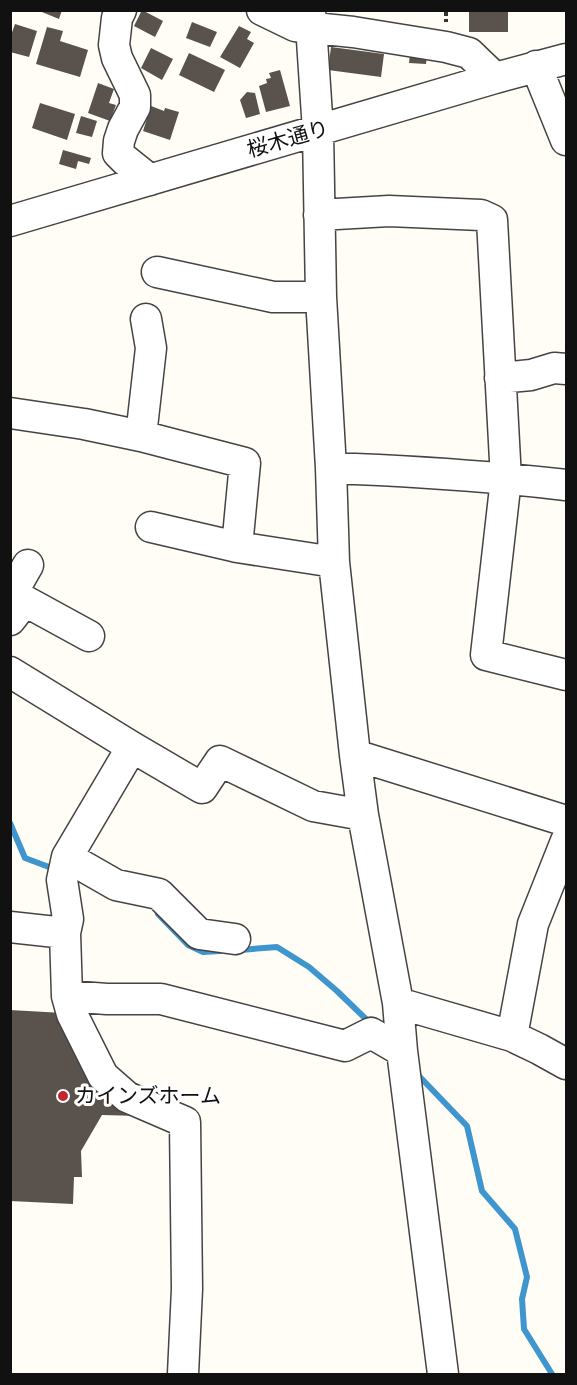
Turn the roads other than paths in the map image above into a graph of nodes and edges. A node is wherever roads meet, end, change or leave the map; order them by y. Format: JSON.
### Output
{"nodes":[{"id":1,"x":121,"y":10,"type":"edge"},
{"id":2,"x":262,"y":10,"type":"edge"},
{"id":3,"x":311,"y":20,"type":"edge"},
{"id":4,"x":567,"y":59,"type":"edge"},
{"id":5,"x":536,"y":66,"type":"junction"},
{"id":6,"x":495,"y":78,"type":"junction"},
{"id":7,"x":318,"y":131,"type":"junction"},
{"id":8,"x":567,"y":140,"type":"edge"},
{"id":9,"x":150,"y":180,"type":"junction"},
{"id":10,"x":320,"y":215,"type":"junction"},
{"id":11,"x":10,"y":221,"type":"edge"},
{"id":12,"x":156,"y":272,"type":"dead end"},
{"id":13,"x":321,"y":297,"type":"junction"},
{"id":14,"x":146,"y":319,"type":"dead end"},
{"id":15,"x":567,"y":369,"type":"edge"},
{"id":16,"x":500,"y":378,"type":"junction"},
{"id":17,"x":10,"y":413,"type":"edge"},
{"id":18,"x":141,"y":436,"type":"junction"},
{"id":19,"x":331,"y":468,"type":"junction"},
{"id":20,"x":506,"y":479,"type":"junction"},
{"id":21,"x":567,"y":485,"type":"edge"},
{"id":22,"x":151,"y":527,"type":"dead end"},
{"id":23,"x":237,"y":547,"type":"junction"},
{"id":24,"x":334,"y":562,"type":"junction"},
{"id":25,"x":28,"y":565,"type":"dead end"},
{"id":26,"x":18,"y":611,"type":"edge"},
{"id":27,"x":89,"y":636,"type":"dead end"},
{"id":28,"x":10,"y":672,"type":"edge"},
{"id":29,"x":567,"y":675,"type":"edge"},
{"id":30,"x":132,"y":747,"type":"junction"},
{"id":31,"x":355,"y":755,"type":"junction"},
{"id":32,"x":363,"y":815,"type":"junction"},
{"id":33,"x":567,"y":820,"type":"edge"},
{"id":34,"x":567,"y":841,"type":"edge"},
{"id":35,"x":67,"y":857,"type":"junction"},
{"id":36,"x":10,"y":927,"type":"edge"},
{"id":37,"x":65,"y":933,"type":"junction"},
{"id":38,"x":235,"y":939,"type":"dead end"},
{"id":39,"x":67,"y":996,"type":"junction"},
{"id":40,"x":398,"y":1003,"type":"junction"},
{"id":41,"x":512,"y":1036,"type":"junction"},
{"id":42,"x":402,"y":1051,"type":"junction"},
{"id":43,"x":567,"y":1064,"type":"edge"},
{"id":44,"x":183,"y":1374,"type":"edge"},
{"id":45,"x":443,"y":1374,"type":"edge"}],
"edges":[{"from":1,"to":9,"type":"street"},
{"from":2,"to":3,"type":"street"},
{"from":3,"to":6,"type":"street"},
{"from":3,"to":7,"type":"street"},
{"from":4,"to":5,"type":"street","name":"桜木通り"},
{"from":5,"to":6,"type":"street","name":"桜木通り"},
{"from":5,"to":8,"type":"street"},
{"from":6,"to":7,"type":"street","name":"桜木通り"},
{"from":7,"to":9,"type":"street","name":"桜木通り"},
{"from":7,"to":10,"type":"street"},
{"from":9,"to":11,"type":"street","name":"桜木通り"},
{"from":10,"to":13,"type":"street"},
{"from":10,"to":16,"type":"street"},
{"from":12,"to":13,"type":"street"},
{"from":13,"to":19,"type":"street"},
{"from":14,"to":18,"type":"street"},
{"from":15,"to":16,"type":"street"},
{"from":16,"to":20,"type":"street"},
{"from":17,"to":18,"type":"street"},
{"from":18,"to":23,"type":"street"},
{"from":19,"to":20,"type":"street"},
{"from":19,"to":24,"type":"street"},
{"from":20,"to":21,"type":"street"},
{"from":20,"to":29,"type":"street"},
{"from":22,"to":23,"type":"street"},
{"from":23,"to":24,"type":"street"},
{"from":24,"to":31,"type":"street"},
{"from":25,"to":26,"type":"street"},
{"from":26,"to":27,"type":"street"},
{"from":28,"to":30,"type":"street"},
{"from":30,"to":32,"type":"street"},
{"from":30,"to":35,"type":"street"},
{"from":31,"to":32,"type":"street"},
{"from":31,"to":33,"type":"street"},
{"from":32,"to":40,"type":"street"},
{"from":34,"to":41,"type":"street"},
{"from":35,"to":37,"type":"street"},
{"from":35,"to":38,"type":"street"},
{"from":36,"to":37,"type":"street"},
{"from":37,"to":39,"type":"street"},
{"from":39,"to":42,"type":"street"},
{"from":39,"to":44,"type":"street"},
{"from":40,"to":41,"type":"street"},
{"from":40,"to":42,"type":"street"},
{"from":41,"to":43,"type":"street"},
{"from":42,"to":45,"type":"street"}]}
